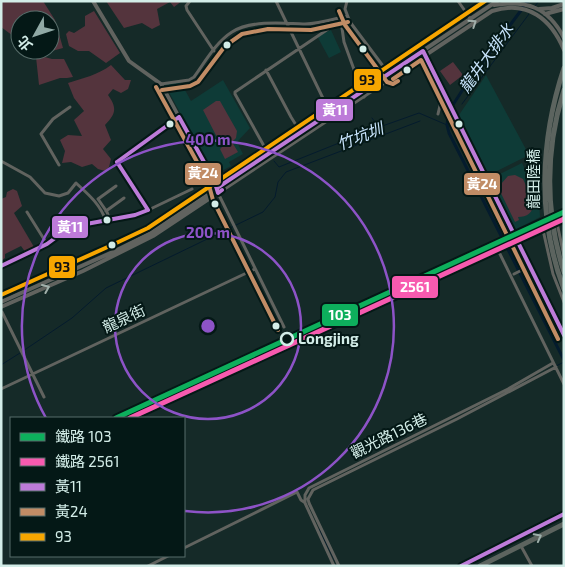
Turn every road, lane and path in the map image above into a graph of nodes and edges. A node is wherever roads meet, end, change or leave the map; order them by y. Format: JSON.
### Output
{"nodes":[{"id":1,"x":93,"y":1,"type":"edge"},
{"id":2,"x":190,"y":1,"type":"edge"},
{"id":3,"x":276,"y":1,"type":"edge"},
{"id":4,"x":347,"y":1,"type":"edge"},
{"id":5,"x":458,"y":1,"type":"edge"},
{"id":6,"x":496,"y":1,"type":"edge"},
{"id":7,"x":564,"y":4,"type":"edge"},
{"id":8,"x":491,"y":5,"type":"junction"},
{"id":9,"x":508,"y":5,"type":"junction"},
{"id":10,"x":539,"y":9,"type":"junction"},
{"id":11,"x":564,"y":9,"type":"edge"},
{"id":12,"x":492,"y":11,"type":"junction"},
{"id":13,"x":546,"y":14,"type":"junction"},
{"id":14,"x":538,"y":15,"type":"junction"},
{"id":15,"x":347,"y":16,"type":"junction"},
{"id":16,"x":470,"y":18,"type":"junction"},
{"id":17,"x":340,"y":21,"type":"junction"},
{"id":18,"x":286,"y":23,"type":"junction"},
{"id":19,"x":564,"y":38,"type":"edge"},
{"id":20,"x":298,"y":49,"type":"junction"},
{"id":21,"x":564,"y":50,"type":"edge"},
{"id":22,"x":214,"y":51,"type":"junction"},
{"id":23,"x":423,"y":51,"type":"junction"},
{"id":24,"x":426,"y":56,"type":"junction"},
{"id":25,"x":564,"y":68,"type":"edge"},
{"id":26,"x":266,"y":70,"type":"junction"},
{"id":27,"x":389,"y":74,"type":"junction"},
{"id":28,"x":392,"y":78,"type":"junction"},
{"id":29,"x":377,"y":81,"type":"junction"},
{"id":30,"x":161,"y":84,"type":"junction"},
{"id":31,"x":380,"y":86,"type":"junction"},
{"id":32,"x":564,"y":90,"type":"edge"},
{"id":33,"x":361,"y":91,"type":"junction"},
{"id":34,"x":446,"y":96,"type":"junction"},
{"id":35,"x":364,"y":97,"type":"junction"},
{"id":36,"x":70,"y":106,"type":"dead end"},
{"id":37,"x":438,"y":114,"type":"dead end"},
{"id":38,"x":331,"y":115,"type":"junction"},
{"id":39,"x":179,"y":117,"type":"junction"},
{"id":40,"x":301,"y":133,"type":"junction"},
{"id":41,"x":270,"y":156,"type":"junction"},
{"id":42,"x":1,"y":161,"type":"edge"},
{"id":43,"x":59,"y":165,"type":"dead end"},
{"id":44,"x":116,"y":186,"type":"dead end"},
{"id":45,"x":192,"y":189,"type":"dead end"},
{"id":46,"x":218,"y":190,"type":"junction"},
{"id":47,"x":124,"y":198,"type":"dead end"},
{"id":48,"x":148,"y":210,"type":"junction"},
{"id":49,"x":106,"y":211,"type":"junction"},
{"id":50,"x":27,"y":212,"type":"dead end"},
{"id":51,"x":108,"y":221,"type":"junction"},
{"id":52,"x":564,"y":222,"type":"edge"},
{"id":53,"x":557,"y":223,"type":"junction"},
{"id":54,"x":512,"y":228,"type":"tunnel mouth"},
{"id":55,"x":150,"y":236,"type":"junction"},
{"id":56,"x":518,"y":241,"type":"tunnel mouth"},
{"id":57,"x":47,"y":244,"type":"junction"},
{"id":58,"x":498,"y":250,"type":"dead end"},
{"id":59,"x":564,"y":256,"type":"edge"},
{"id":60,"x":1,"y":266,"type":"edge"},
{"id":61,"x":79,"y":267,"type":"junction"},
{"id":62,"x":528,"y":267,"type":"junction"},
{"id":63,"x":255,"y":269,"type":"junction"},
{"id":64,"x":81,"y":272,"type":"junction"},
{"id":65,"x":564,"y":272,"type":"edge"},
{"id":66,"x":514,"y":274,"type":"dead end"},
{"id":67,"x":564,"y":290,"type":"edge"},
{"id":68,"x":16,"y":297,"type":"junction"},
{"id":69,"x":564,"y":302,"type":"edge"},
{"id":70,"x":1,"y":306,"type":"edge"},
{"id":71,"x":284,"y":327,"type":"dead end"},
{"id":72,"x":564,"y":336,"type":"edge"},
{"id":73,"x":554,"y":363,"type":"junction"},
{"id":74,"x":556,"y":367,"type":"junction"},
{"id":75,"x":33,"y":374,"type":"junction"},
{"id":76,"x":564,"y":384,"type":"edge"},
{"id":77,"x":1,"y":389,"type":"edge"},
{"id":78,"x":44,"y":397,"type":"dead end"},
{"id":79,"x":305,"y":502,"type":"junction"},
{"id":80,"x":564,"y":514,"type":"edge"},
{"id":81,"x":564,"y":524,"type":"edge"},
{"id":82,"x":521,"y":546,"type":"junction"},
{"id":83,"x":185,"y":548,"type":"edge"},
{"id":84,"x":166,"y":557,"type":"edge"},
{"id":85,"x":148,"y":566,"type":"edge"},
{"id":86,"x":334,"y":566,"type":"edge"},
{"id":87,"x":339,"y":566,"type":"edge"},
{"id":88,"x":461,"y":566,"type":"edge"},
{"id":89,"x":480,"y":566,"type":"edge"},
{"id":90,"x":532,"y":566,"type":"edge"}],
"edges":[{"from":1,"to":30,"type":"street"},
{"from":2,"to":22,"type":"street"},
{"from":3,"to":18,"type":"street"},
{"from":4,"to":15,"type":"street"},
{"from":5,"to":16,"type":"street"},
{"from":6,"to":8,"type":"street"},
{"from":7,"to":10,"type":"street"},
{"from":8,"to":9,"type":"street"},
{"from":8,"to":12,"type":"street"},
{"from":8,"to":16,"type":"street"},
{"from":9,"to":10,"type":"street"},
{"from":9,"to":12,"type":"street"},
{"from":9,"to":14,"type":"street"},
{"from":10,"to":13,"type":"street"},
{"from":11,"to":13,"type":"street"},
{"from":24,"to":12,"type":"street","one_way":true},
{"from":13,"to":14,"type":"street"},
{"from":13,"to":19,"type":"street"},
{"from":14,"to":21,"type":"street"},
{"from":15,"to":17,"type":"street"},
{"from":15,"to":18,"type":"street"},
{"from":15,"to":27,"type":"street"},
{"from":16,"to":23,"type":"street"},
{"from":17,"to":20,"type":"street"},
{"from":17,"to":33,"type":"street"},
{"from":18,"to":20,"type":"street"},
{"from":18,"to":22,"type":"street"},
{"from":20,"to":26,"type":"street"},
{"from":20,"to":38,"type":"street"},
{"from":22,"to":30,"type":"street"},
{"from":23,"to":24,"type":"street"},
{"from":23,"to":27,"type":"street"},
{"from":24,"to":28,"type":"street"},
{"from":24,"to":34,"type":"street"},
{"from":25,"to":67,"type":"main road","name":"龍田陸橋"},
{"from":26,"to":40,"type":"street"},
{"from":26,"to":41,"type":"street"},
{"from":27,"to":28,"type":"street"},
{"from":27,"to":29,"type":"street"},
{"from":28,"to":31,"type":"street"},
{"from":29,"to":31,"type":"street"},
{"from":29,"to":33,"type":"street"},
{"from":30,"to":39,"type":"street"},
{"from":31,"to":35,"type":"street"},
{"from":32,"to":65,"type":"main road","name":"龍田陸橋"},
{"from":33,"to":35,"type":"street"},
{"from":33,"to":38,"type":"street"},
{"from":34,"to":37,"type":"street"},
{"from":34,"to":54,"type":"street"},
{"from":35,"to":38,"type":"street"},
{"from":36,"to":43,"type":"street"},
{"from":38,"to":40,"type":"street"},
{"from":38,"to":41,"type":"street"},
{"from":39,"to":46,"type":"street"},
{"from":39,"to":48,"type":"street"},
{"from":40,"to":41,"type":"street"},
{"from":41,"to":46,"type":"street"},
{"from":42,"to":51,"type":"street"},
{"from":44,"to":49,"type":"street"},
{"from":45,"to":48,"type":"street"},
{"from":46,"to":55,"type":"street"},
{"from":46,"to":63,"type":"street"},
{"from":47,"to":49,"type":"street"},
{"from":48,"to":51,"type":"street"},
{"from":49,"to":51,"type":"street"},
{"from":50,"to":57,"type":"street"},
{"from":51,"to":57,"type":"street"},
{"from":52,"to":53,"type":"street"},
{"from":53,"to":59,"type":"street"},
{"from":53,"to":69,"type":"street"},
{"from":55,"to":61,"type":"street"},
{"from":55,"to":64,"type":"street"},
{"from":56,"to":62,"type":"street"},
{"from":57,"to":60,"type":"street"},
{"from":58,"to":73,"type":"street"},
{"from":61,"to":64,"type":"street"},
{"from":61,"to":68,"type":"street"},
{"from":62,"to":66,"type":"street"},
{"from":62,"to":72,"type":"street"},
{"from":63,"to":71,"type":"street"},
{"from":63,"to":75,"type":"street","name":"龍泉街"},
{"from":68,"to":64,"type":"street","one_way":true},
{"from":68,"to":70,"type":"street"},
{"from":68,"to":70,"type":"street"},
{"from":70,"to":75,"type":"street"},
{"from":73,"to":74,"type":"street"},
{"from":73,"to":79,"type":"street","name":"觀光路136巷"},
{"from":74,"to":76,"type":"street"},
{"from":74,"to":87,"type":"street"},
{"from":75,"to":77,"type":"street","name":"龍泉街"},
{"from":75,"to":78,"type":"street"},
{"from":79,"to":83,"type":"street"},
{"from":79,"to":86,"type":"street"},
{"from":80,"to":88,"type":"main road"},
{"from":82,"to":81,"type":"main road","one_way":true},
{"from":82,"to":89,"type":"main road"},
{"from":82,"to":90,"type":"street"},
{"from":84,"to":85,"type":"street"}]}
